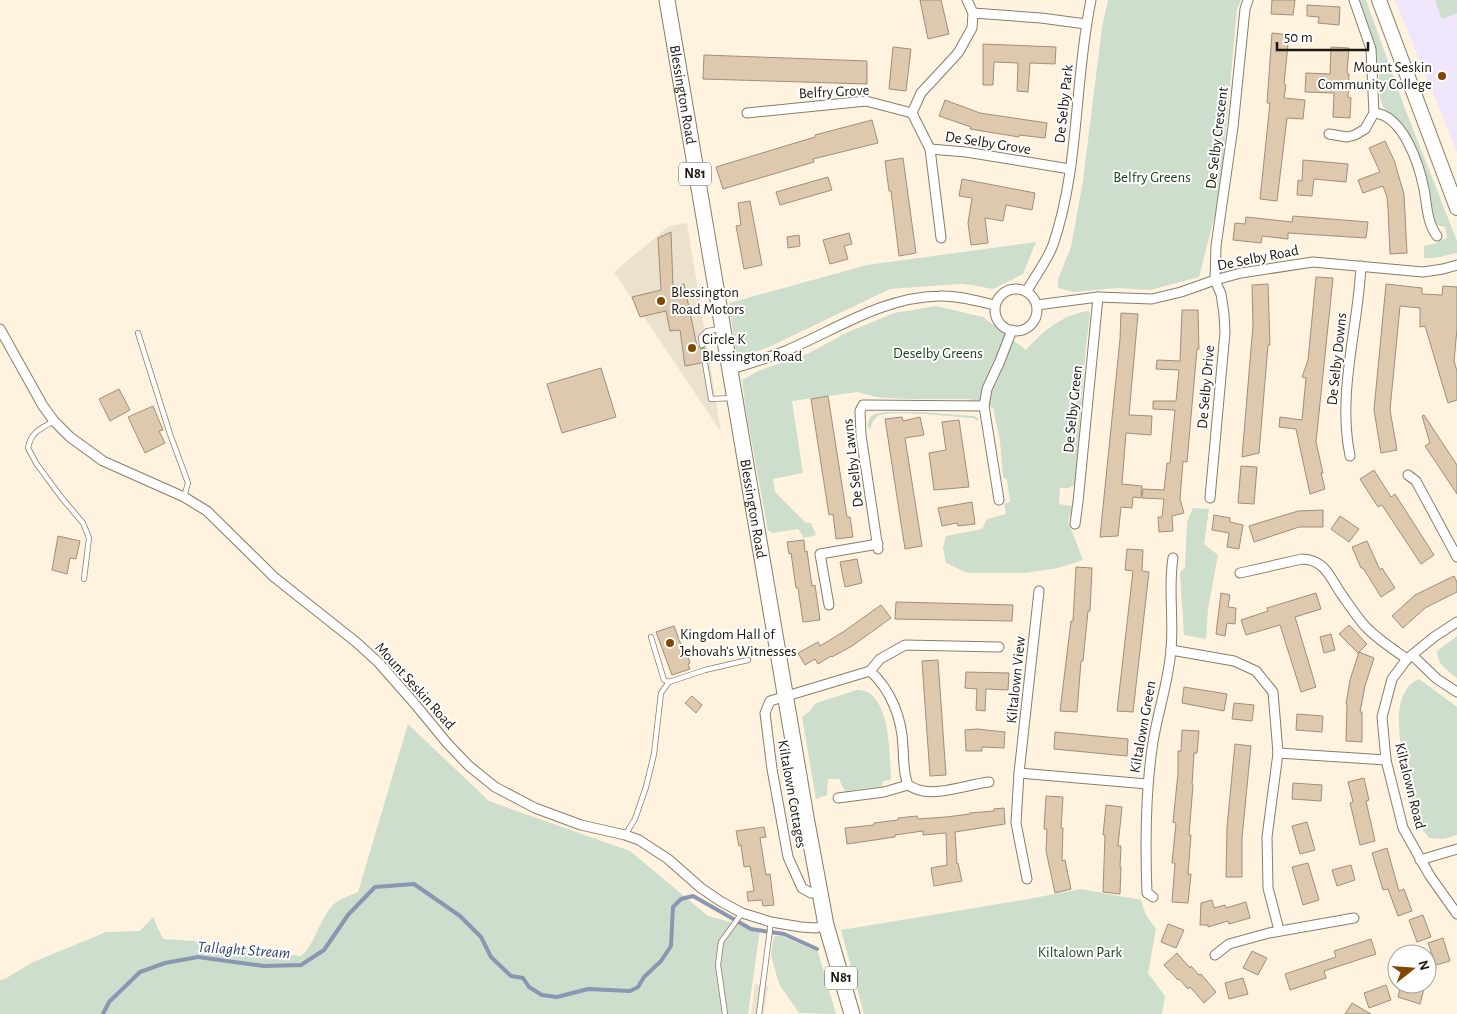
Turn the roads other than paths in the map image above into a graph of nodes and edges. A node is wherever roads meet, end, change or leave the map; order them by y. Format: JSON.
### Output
{"nodes":[{"id":1,"x":667,"y":0,"type":"edge"},
{"id":2,"x":967,"y":0,"type":"edge"},
{"id":3,"x":1091,"y":0,"type":"edge"},
{"id":4,"x":1248,"y":0,"type":"edge"},
{"id":5,"x":1354,"y":0,"type":"edge"},
{"id":6,"x":1379,"y":0,"type":"edge"},
{"id":7,"x":973,"y":13,"type":"junction"},
{"id":8,"x":1086,"y":24,"type":"junction"},
{"id":9,"x":747,"y":113,"type":"dead end"},
{"id":10,"x":912,"y":113,"type":"junction"},
{"id":11,"x":1374,"y":113,"type":"junction"},
{"id":12,"x":1329,"y":134,"type":"dead end"},
{"id":13,"x":930,"y":149,"type":"junction"},
{"id":14,"x":1070,"y":170,"type":"junction"},
{"id":15,"x":1454,"y":193,"type":"edge"},
{"id":16,"x":1457,"y":208,"type":"edge"},
{"id":17,"x":1437,"y":236,"type":"dead end"},
{"id":18,"x":941,"y":238,"type":"dead end"},
{"id":19,"x":1457,"y":264,"type":"edge"},
{"id":20,"x":1361,"y":266,"type":"junction"},
{"id":21,"x":1215,"y":280,"type":"junction"},
{"id":22,"x":1027,"y":292,"type":"junction"},
{"id":23,"x":1098,"y":297,"type":"junction"},
{"id":24,"x":995,"y":305,"type":"junction"},
{"id":25,"x":1037,"y":305,"type":"junction"},
{"id":26,"x":722,"y":328,"type":"junction"},
{"id":27,"x":0,"y":329,"type":"edge"},
{"id":28,"x":1012,"y":330,"type":"junction"},
{"id":29,"x":138,"y":333,"type":"dead end"},
{"id":30,"x":702,"y":345,"type":"dead end"},
{"id":31,"x":705,"y":363,"type":"dead end"},
{"id":32,"x":729,"y":370,"type":"junction"},
{"id":33,"x":733,"y":398,"type":"junction"},
{"id":34,"x":984,"y":406,"type":"junction"},
{"id":35,"x":54,"y":421,"type":"junction"},
{"id":36,"x":1350,"y":456,"type":"dead end"},
{"id":37,"x":1408,"y":475,"type":"dead end"},
{"id":38,"x":184,"y":497,"type":"junction"},
{"id":39,"x":1210,"y":498,"type":"dead end"},
{"id":40,"x":999,"y":500,"type":"dead end"},
{"id":41,"x":1074,"y":524,"type":"dead end"},
{"id":42,"x":1457,"y":557,"type":"edge"},
{"id":43,"x":1173,"y":558,"type":"dead end"},
{"id":44,"x":1240,"y":572,"type":"dead end"},
{"id":45,"x":84,"y":579,"type":"dead end"},
{"id":46,"x":1039,"y":591,"type":"dead end"},
{"id":47,"x":829,"y":604,"type":"dead end"},
{"id":48,"x":1457,"y":622,"type":"edge"},
{"id":49,"x":651,"y":637,"type":"dead end"},
{"id":50,"x":998,"y":647,"type":"dead end"},
{"id":51,"x":1171,"y":650,"type":"junction"},
{"id":52,"x":1410,"y":657,"type":"junction"},
{"id":53,"x":748,"y":660,"type":"dead end"},
{"id":54,"x":870,"y":671,"type":"junction"},
{"id":55,"x":670,"y":682,"type":"junction"},
{"id":56,"x":1457,"y":692,"type":"edge"},
{"id":57,"x":786,"y":696,"type":"junction"},
{"id":58,"x":1278,"y":753,"type":"junction"},
{"id":59,"x":1386,"y":760,"type":"junction"},
{"id":60,"x":1020,"y":773,"type":"junction"},
{"id":61,"x":989,"y":782,"type":"dead end"},
{"id":62,"x":1148,"y":784,"type":"junction"},
{"id":63,"x":908,"y":785,"type":"junction"},
{"id":64,"x":838,"y":798,"type":"dead end"},
{"id":65,"x":626,"y":835,"type":"junction"},
{"id":66,"x":1457,"y":849,"type":"edge"},
{"id":67,"x":1420,"y":860,"type":"junction"},
{"id":68,"x":1027,"y":879,"type":"dead end"},
{"id":69,"x":819,"y":892,"type":"junction"},
{"id":70,"x":1153,"y":897,"type":"dead end"},
{"id":71,"x":1457,"y":914,"type":"edge"},
{"id":72,"x":740,"y":916,"type":"junction"},
{"id":73,"x":1354,"y":918,"type":"dead end"},
{"id":74,"x":770,"y":925,"type":"junction"},
{"id":75,"x":826,"y":925,"type":"junction"},
{"id":76,"x":1279,"y":930,"type":"junction"},
{"id":77,"x":1215,"y":955,"type":"dead end"},
{"id":78,"x":725,"y":1014,"type":"edge"},
{"id":79,"x":759,"y":1014,"type":"edge"},
{"id":80,"x":852,"y":1014,"type":"edge"}],
"edges":[{"from":1,"to":26,"type":"main road","name":"Blessington Road","number":"N81"},
{"from":2,"to":7,"type":"street"},
{"from":3,"to":8,"type":"street","name":"De Selby Park"},
{"from":4,"to":21,"type":"street","name":"De Selby Crescent"},
{"from":5,"to":11,"type":"street"},
{"from":6,"to":15,"type":"street"},
{"from":7,"to":8,"type":"street"},
{"from":7,"to":10,"type":"street"},
{"from":8,"to":14,"type":"street","name":"De Selby Park"},
{"from":9,"to":10,"type":"street","name":"Belfry Grove"},
{"from":10,"to":13,"type":"street"},
{"from":11,"to":12,"type":"street"},
{"from":11,"to":17,"type":"street"},
{"from":13,"to":14,"type":"street","name":"De Selby Grove"},
{"from":13,"to":18,"type":"street"},
{"from":14,"to":22,"type":"street","name":"De Selby Park"},
{"from":15,"to":16,"type":"street"},
{"from":19,"to":20,"type":"street","name":"De Selby Road"},
{"from":20,"to":21,"type":"street","name":"De Selby Road"},
{"from":20,"to":36,"type":"street","name":"De Selby Downs"},
{"from":21,"to":23,"type":"street","name":"De Selby Road"},
{"from":21,"to":39,"type":"street","name":"De Selby Drive"},
{"from":22,"to":24,"type":"street"},
{"from":22,"to":25,"type":"street"},
{"from":23,"to":25,"type":"street","name":"De Selby Road"},
{"from":23,"to":41,"type":"street","name":"De Selby Green"},
{"from":24,"to":28,"type":"street"},
{"from":24,"to":32,"type":"street"},
{"from":25,"to":28,"type":"street"},
{"from":26,"to":30,"type":"lane"},
{"from":26,"to":32,"type":"main road","name":"Blessington Road","number":"N81"},
{"from":27,"to":35,"type":"street","name":"Mount Seskin Road"},
{"from":28,"to":34,"type":"street"},
{"from":29,"to":38,"type":"lane"},
{"from":31,"to":33,"type":"lane"},
{"from":32,"to":33,"type":"main road","name":"Blessington Road","number":"N81"},
{"from":33,"to":57,"type":"main road","name":"Blessington Road","number":"N81"},
{"from":34,"to":40,"type":"street"},
{"from":34,"to":47,"type":"street","name":"De Selby Lawns"},
{"from":35,"to":38,"type":"street","name":"Mount Seskin Road"},
{"from":35,"to":45,"type":"lane"},
{"from":37,"to":42,"type":"street"},
{"from":38,"to":65,"type":"street","name":"Mount Seskin Road"},
{"from":43,"to":51,"type":"street","name":"Kiltalown Green"},
{"from":44,"to":52,"type":"street"},
{"from":46,"to":60,"type":"street","name":"Kiltalown View"},
{"from":48,"to":52,"type":"street","name":"Kiltalown Road"},
{"from":49,"to":55,"type":"lane"},
{"from":50,"to":54,"type":"street"},
{"from":51,"to":58,"type":"street"},
{"from":51,"to":62,"type":"street","name":"Kiltalown Green"},
{"from":52,"to":56,"type":"street"},
{"from":52,"to":59,"type":"street","name":"Kiltalown Road"},
{"from":53,"to":55,"type":"lane"},
{"from":54,"to":57,"type":"street"},
{"from":54,"to":63,"type":"street"},
{"from":55,"to":65,"type":"lane"},
{"from":57,"to":69,"type":"main road","name":"Blessington Road","number":"N81"},
{"from":57,"to":69,"type":"street","name":"Kiltalown Cottages"},
{"from":58,"to":59,"type":"street"},
{"from":58,"to":76,"type":"street"},
{"from":59,"to":67,"type":"street","name":"Kiltalown Road"},
{"from":60,"to":62,"type":"street"},
{"from":60,"to":68,"type":"street","name":"Kiltalown View"},
{"from":61,"to":63,"type":"street"},
{"from":62,"to":70,"type":"street","name":"Kiltalown Green"},
{"from":63,"to":64,"type":"street"},
{"from":65,"to":72,"type":"street","name":"Mount Seskin Road"},
{"from":66,"to":67,"type":"street"},
{"from":67,"to":71,"type":"street","name":"Kiltalown Road"},
{"from":69,"to":75,"type":"main road","name":"Blessington Road","number":"N81"},
{"from":72,"to":74,"type":"street","name":"Mount Seskin Road"},
{"from":72,"to":78,"type":"lane"},
{"from":73,"to":76,"type":"street"},
{"from":74,"to":75,"type":"street","name":"Mount Seskin Road"},
{"from":74,"to":79,"type":"lane"},
{"from":75,"to":80,"type":"main road","name":"Blessington Road","number":"N81"},
{"from":76,"to":77,"type":"street"}]}
